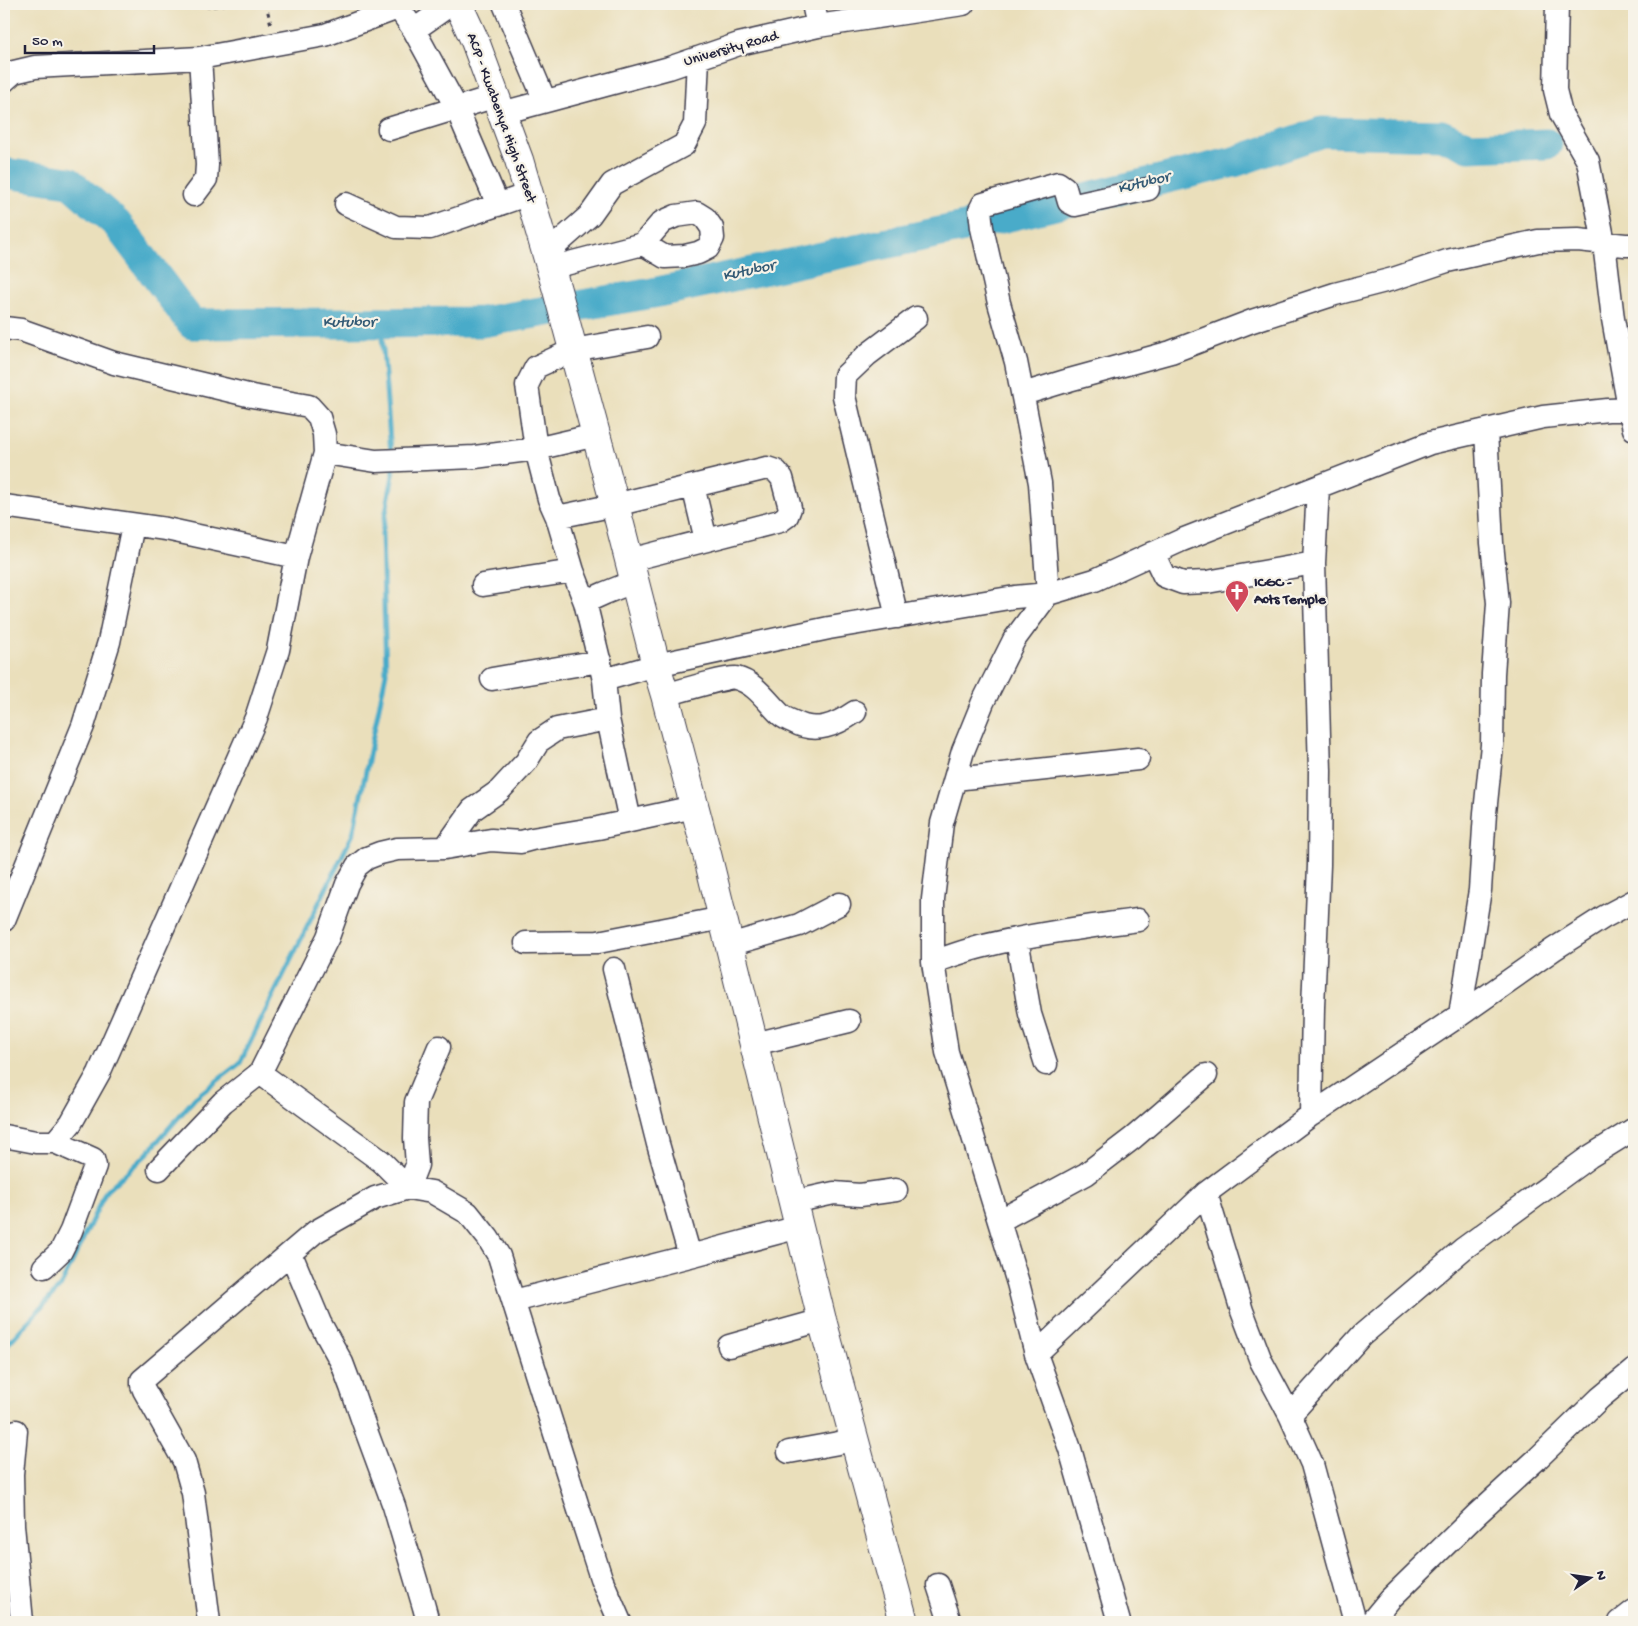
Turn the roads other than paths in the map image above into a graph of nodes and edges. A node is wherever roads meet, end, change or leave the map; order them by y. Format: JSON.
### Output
{"nodes":[{"id":1,"x":450,"y":4,"type":"edge"},
{"id":2,"x":458,"y":4,"type":"edge"},
{"id":3,"x":504,"y":4,"type":"edge"},
{"id":4,"x":813,"y":4,"type":"edge"},
{"id":5,"x":963,"y":4,"type":"edge"},
{"id":6,"x":1557,"y":4,"type":"edge"},
{"id":7,"x":397,"y":6,"type":"edge"},
{"id":8,"x":818,"y":26,"type":"junction"},
{"id":9,"x":414,"y":30,"type":"junction"},
{"id":10,"x":200,"y":58,"type":"junction"},
{"id":11,"x":698,"y":58,"type":"junction"},
{"id":12,"x":4,"y":81,"type":"edge"},
{"id":13,"x":545,"y":101,"type":"junction"},
{"id":14,"x":499,"y":104,"type":"junction"},
{"id":15,"x":456,"y":107,"type":"junction"},
{"id":16,"x":389,"y":129,"type":"dead end"},
{"id":17,"x":1148,"y":189,"type":"dead end"},
{"id":18,"x":529,"y":194,"type":"junction"},
{"id":19,"x":194,"y":195,"type":"dead end"},
{"id":20,"x":346,"y":204,"type":"dead end"},
{"id":21,"x":498,"y":205,"type":"junction"},
{"id":22,"x":1604,"y":243,"type":"junction"},
{"id":23,"x":643,"y":244,"type":"dead end"},
{"id":24,"x":1634,"y":245,"type":"edge"},
{"id":25,"x":551,"y":271,"type":"junction"},
{"id":26,"x":916,"y":318,"type":"dead end"},
{"id":27,"x":4,"y":329,"type":"edge"},
{"id":28,"x":647,"y":337,"type":"dead end"},
{"id":29,"x":573,"y":350,"type":"junction"},
{"id":30,"x":1023,"y":394,"type":"junction"},
{"id":31,"x":1632,"y":415,"type":"edge"},
{"id":32,"x":1486,"y":431,"type":"junction"},
{"id":33,"x":596,"y":435,"type":"junction"},
{"id":34,"x":536,"y":448,"type":"junction"},
{"id":35,"x":325,"y":453,"type":"junction"},
{"id":36,"x":692,"y":486,"type":"junction"},
{"id":37,"x":1318,"y":488,"type":"junction"},
{"id":38,"x":615,"y":505,"type":"junction"},
{"id":39,"x":4,"y":506,"type":"edge"},
{"id":40,"x":557,"y":516,"type":"junction"},
{"id":41,"x":133,"y":526,"type":"junction"},
{"id":42,"x":706,"y":540,"type":"junction"},
{"id":43,"x":1152,"y":553,"type":"junction"},
{"id":44,"x":296,"y":557,"type":"junction"},
{"id":45,"x":1314,"y":563,"type":"junction"},
{"id":46,"x":633,"y":570,"type":"junction"},
{"id":47,"x":573,"y":571,"type":"junction"},
{"id":48,"x":484,"y":585,"type":"dead end"},
{"id":49,"x":1048,"y":594,"type":"junction"},
{"id":50,"x":586,"y":602,"type":"junction"},
{"id":51,"x":897,"y":617,"type":"junction"},
{"id":52,"x":656,"y":665,"type":"junction"},
{"id":53,"x":602,"y":670,"type":"junction"},
{"id":54,"x":492,"y":678,"type":"dead end"},
{"id":55,"x":665,"y":694,"type":"junction"},
{"id":56,"x":855,"y":712,"type":"dead end"},
{"id":57,"x":608,"y":719,"type":"junction"},
{"id":58,"x":1138,"y":759,"type":"dead end"},
{"id":59,"x":955,"y":779,"type":"junction"},
{"id":60,"x":694,"y":807,"type":"junction"},
{"id":61,"x":630,"y":821,"type":"junction"},
{"id":62,"x":445,"y":848,"type":"junction"},
{"id":63,"x":1634,"y":901,"type":"edge"},
{"id":64,"x":839,"y":904,"type":"dead end"},
{"id":65,"x":723,"y":918,"type":"junction"},
{"id":66,"x":4,"y":920,"type":"edge"},
{"id":67,"x":1138,"y":920,"type":"dead end"},
{"id":68,"x":1017,"y":939,"type":"junction"},
{"id":69,"x":526,"y":943,"type":"dead end"},
{"id":70,"x":729,"y":945,"type":"junction"},
{"id":71,"x":932,"y":962,"type":"junction"},
{"id":72,"x":614,"y":969,"type":"dead end"},
{"id":73,"x":1460,"y":1016,"type":"junction"},
{"id":74,"x":849,"y":1020,"type":"dead end"},
{"id":75,"x":754,"y":1044,"type":"junction"},
{"id":76,"x":439,"y":1046,"type":"dead end"},
{"id":77,"x":1046,"y":1064,"type":"dead end"},
{"id":78,"x":260,"y":1073,"type":"junction"},
{"id":79,"x":1206,"y":1075,"type":"dead end"},
{"id":80,"x":1311,"y":1115,"type":"junction"},
{"id":81,"x":1634,"y":1129,"type":"edge"},
{"id":82,"x":4,"y":1136,"type":"edge"},
{"id":83,"x":55,"y":1142,"type":"junction"},
{"id":84,"x":159,"y":1168,"type":"dead end"},
{"id":85,"x":408,"y":1188,"type":"junction"},
{"id":86,"x":896,"y":1190,"type":"dead end"},
{"id":87,"x":1206,"y":1193,"type":"junction"},
{"id":88,"x":796,"y":1214,"type":"junction"},
{"id":89,"x":999,"y":1221,"type":"junction"},
{"id":90,"x":291,"y":1254,"type":"junction"},
{"id":91,"x":690,"y":1256,"type":"junction"},
{"id":92,"x":44,"y":1266,"type":"dead end"},
{"id":93,"x":514,"y":1301,"type":"junction"},
{"id":94,"x":822,"y":1320,"type":"junction"},
{"id":95,"x":729,"y":1346,"type":"dead end"},
{"id":96,"x":1036,"y":1354,"type":"junction"},
{"id":97,"x":1634,"y":1370,"type":"edge"},
{"id":98,"x":1290,"y":1415,"type":"junction"},
{"id":99,"x":16,"y":1431,"type":"dead end"},
{"id":100,"x":855,"y":1440,"type":"junction"},
{"id":101,"x":789,"y":1452,"type":"dead end"},
{"id":102,"x":938,"y":1584,"type":"dead end"},
{"id":103,"x":1634,"y":1611,"type":"edge"},
{"id":104,"x":22,"y":1622,"type":"edge"},
{"id":105,"x":209,"y":1622,"type":"edge"},
{"id":106,"x":428,"y":1622,"type":"edge"},
{"id":107,"x":620,"y":1622,"type":"edge"},
{"id":108,"x":904,"y":1622,"type":"edge"},
{"id":109,"x":950,"y":1622,"type":"edge"},
{"id":110,"x":1119,"y":1622,"type":"edge"},
{"id":111,"x":1355,"y":1622,"type":"edge"},
{"id":112,"x":1371,"y":1622,"type":"edge"},
{"id":113,"x":1620,"y":1622,"type":"edge"}],
"edges":[{"from":1,"to":9,"type":"street"},
{"from":2,"to":14,"type":"main road","name":"ACP - Kwabenya High Street"},
{"from":3,"to":13,"type":"street"},
{"from":4,"to":8,"type":"street"},
{"from":5,"to":8,"type":"street","name":"University Road"},
{"from":6,"to":22,"type":"street"},
{"from":7,"to":9,"type":"street"},
{"from":7,"to":10,"type":"street"},
{"from":8,"to":11,"type":"street","name":"University Road"},
{"from":9,"to":15,"type":"street"},
{"from":10,"to":12,"type":"street"},
{"from":10,"to":19,"type":"street"},
{"from":11,"to":13,"type":"street","name":"University Road"},
{"from":11,"to":25,"type":"street"},
{"from":13,"to":14,"type":"street","name":"University Road"},
{"from":14,"to":15,"type":"street","name":"University Road"},
{"from":14,"to":18,"type":"main road","name":"ACP - Kwabenya High Street"},
{"from":15,"to":16,"type":"street","name":"University Road"},
{"from":15,"to":21,"type":"street"},
{"from":17,"to":30,"type":"street"},
{"from":18,"to":21,"type":"street"},
{"from":18,"to":25,"type":"main road","name":"ACP - Kwabenya High Street"},
{"from":20,"to":21,"type":"street"},
{"from":22,"to":24,"type":"street"},
{"from":22,"to":30,"type":"street"},
{"from":22,"to":31,"type":"street"},
{"from":23,"to":25,"type":"street"},
{"from":25,"to":29,"type":"main road","name":"ACP - Kwabenya High Street"},
{"from":26,"to":51,"type":"street"},
{"from":27,"to":35,"type":"street"},
{"from":28,"to":29,"type":"street"},
{"from":29,"to":33,"type":"main road","name":"ACP - Kwabenya High Street"},
{"from":29,"to":34,"type":"street"},
{"from":30,"to":49,"type":"street"},
{"from":31,"to":32,"type":"street"},
{"from":32,"to":37,"type":"street"},
{"from":32,"to":73,"type":"street"},
{"from":33,"to":34,"type":"street"},
{"from":33,"to":38,"type":"main road","name":"ACP - Kwabenya High Street"},
{"from":34,"to":35,"type":"street"},
{"from":34,"to":40,"type":"street"},
{"from":35,"to":44,"type":"street"},
{"from":36,"to":38,"type":"street"},
{"from":36,"to":42,"type":"street"},
{"from":36,"to":42,"type":"street"},
{"from":37,"to":43,"type":"street"},
{"from":37,"to":45,"type":"street"},
{"from":38,"to":40,"type":"street"},
{"from":38,"to":46,"type":"main road","name":"ACP - Kwabenya High Street"},
{"from":39,"to":41,"type":"street"},
{"from":40,"to":47,"type":"street"},
{"from":41,"to":44,"type":"street"},
{"from":41,"to":66,"type":"street"},
{"from":42,"to":46,"type":"street"},
{"from":43,"to":45,"type":"street"},
{"from":43,"to":49,"type":"street"},
{"from":44,"to":83,"type":"street"},
{"from":45,"to":80,"type":"street"},
{"from":46,"to":50,"type":"street"},
{"from":46,"to":52,"type":"main road","name":"ACP - Kwabenya High Street"},
{"from":47,"to":48,"type":"street"},
{"from":47,"to":50,"type":"street"},
{"from":49,"to":51,"type":"street"},
{"from":49,"to":59,"type":"street"},
{"from":50,"to":53,"type":"street"},
{"from":51,"to":52,"type":"street"},
{"from":52,"to":53,"type":"street"},
{"from":52,"to":55,"type":"main road","name":"ACP - Kwabenya High Street"},
{"from":53,"to":54,"type":"street"},
{"from":53,"to":57,"type":"street"},
{"from":55,"to":56,"type":"street"},
{"from":55,"to":60,"type":"main road","name":"ACP - Kwabenya High Street"},
{"from":57,"to":61,"type":"street"},
{"from":57,"to":62,"type":"street"},
{"from":58,"to":59,"type":"street"},
{"from":59,"to":71,"type":"street"},
{"from":60,"to":61,"type":"street"},
{"from":60,"to":65,"type":"main road","name":"ACP - Kwabenya High Street"},
{"from":61,"to":62,"type":"street"},
{"from":62,"to":78,"type":"street"},
{"from":63,"to":73,"type":"street"},
{"from":64,"to":70,"type":"street"},
{"from":65,"to":69,"type":"street"},
{"from":65,"to":70,"type":"main road","name":"ACP - Kwabenya High Street"},
{"from":67,"to":68,"type":"street"},
{"from":68,"to":71,"type":"street"},
{"from":68,"to":77,"type":"street"},
{"from":70,"to":75,"type":"main road","name":"ACP - Kwabenya High Street"},
{"from":71,"to":89,"type":"street"},
{"from":72,"to":91,"type":"street"},
{"from":73,"to":80,"type":"street"},
{"from":74,"to":75,"type":"street"},
{"from":75,"to":88,"type":"main road","name":"ACP - Kwabenya High Street"},
{"from":76,"to":85,"type":"street"},
{"from":78,"to":84,"type":"street"},
{"from":78,"to":85,"type":"street"},
{"from":79,"to":89,"type":"street"},
{"from":80,"to":87,"type":"street"},
{"from":81,"to":98,"type":"street"},
{"from":82,"to":83,"type":"street"},
{"from":83,"to":92,"type":"street"},
{"from":85,"to":90,"type":"street"},
{"from":85,"to":93,"type":"street"},
{"from":86,"to":88,"type":"street"},
{"from":87,"to":96,"type":"street"},
{"from":87,"to":98,"type":"street"},
{"from":88,"to":91,"type":"street"},
{"from":88,"to":94,"type":"main road","name":"ACP - Kwabenya High Street"},
{"from":89,"to":96,"type":"street"},
{"from":90,"to":105,"type":"street"},
{"from":90,"to":106,"type":"street"},
{"from":91,"to":93,"type":"street"},
{"from":93,"to":107,"type":"street"},
{"from":94,"to":95,"type":"street"},
{"from":94,"to":100,"type":"main road","name":"ACP - Kwabenya High Street"},
{"from":96,"to":110,"type":"street"},
{"from":97,"to":112,"type":"street"},
{"from":98,"to":111,"type":"street"},
{"from":99,"to":104,"type":"street"},
{"from":100,"to":101,"type":"street"},
{"from":100,"to":108,"type":"main road","name":"ACP - Kwabenya High Street"},
{"from":102,"to":109,"type":"street"},
{"from":103,"to":113,"type":"street"}]}
